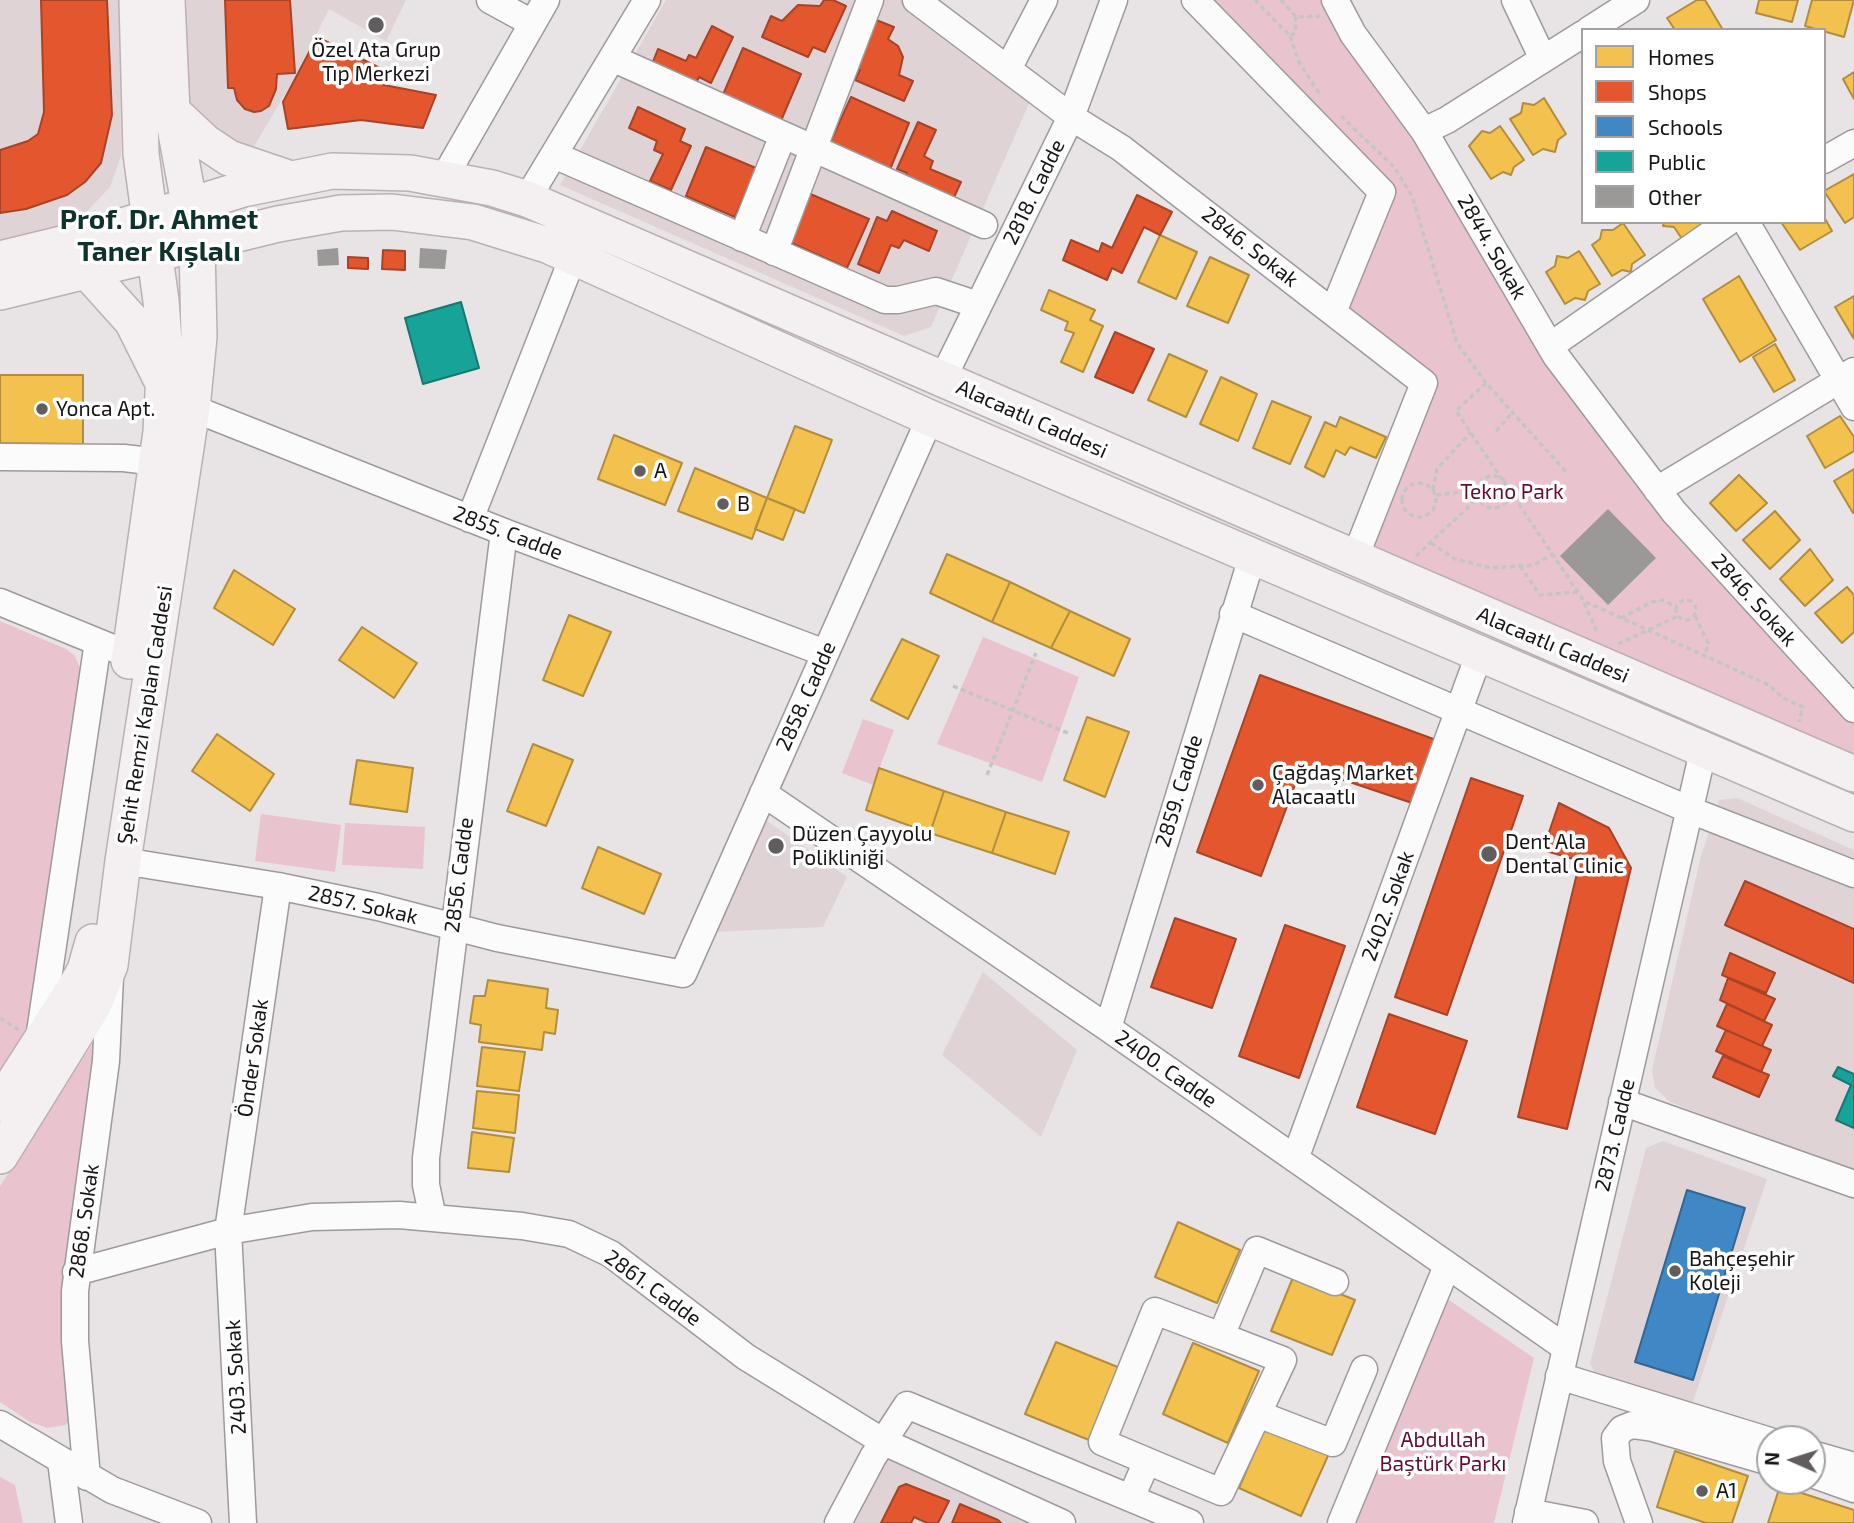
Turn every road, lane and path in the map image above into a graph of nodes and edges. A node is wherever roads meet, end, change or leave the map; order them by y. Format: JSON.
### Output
{"nodes":[{"id":1,"x":137,"y":0,"type":"edge"},
{"id":2,"x":167,"y":0,"type":"edge"},
{"id":3,"x":490,"y":0,"type":"edge"},
{"id":4,"x":546,"y":0,"type":"edge"},
{"id":5,"x":647,"y":0,"type":"edge"},
{"id":6,"x":870,"y":0,"type":"edge"},
{"id":7,"x":916,"y":0,"type":"edge"},
{"id":8,"x":1044,"y":0,"type":"edge"},
{"id":9,"x":1114,"y":0,"type":"edge"},
{"id":10,"x":1195,"y":0,"type":"edge"},
{"id":11,"x":1255,"y":0,"type":"edge"},
{"id":12,"x":1281,"y":0,"type":"edge"},
{"id":13,"x":1515,"y":0,"type":"edge"},
{"id":14,"x":1339,"y":8,"type":"edge"},
{"id":15,"x":1628,"y":14,"type":"edge"},
{"id":16,"x":1296,"y":17,"type":"junction"},
{"id":17,"x":532,"y":23,"type":"junction"},
{"id":18,"x":1594,"y":28,"type":"edge"},
{"id":19,"x":1581,"y":35,"type":"edge"},
{"id":20,"x":1290,"y":36,"type":"junction"},
{"id":21,"x":612,"y":58,"type":"junction"},
{"id":22,"x":1543,"y":59,"type":"junction"},
{"id":23,"x":1008,"y":69,"type":"junction"},
{"id":24,"x":1322,"y":97,"type":"dead end"},
{"id":25,"x":172,"y":111,"type":"junction"},
{"id":26,"x":1335,"y":111,"type":"dead end"},
{"id":27,"x":1071,"y":117,"type":"junction"},
{"id":28,"x":1424,"y":131,"type":"junction"},
{"id":29,"x":783,"y":135,"type":"junction"},
{"id":30,"x":1854,"y":142,"type":"edge"},
{"id":31,"x":814,"y":149,"type":"junction"},
{"id":32,"x":554,"y":155,"type":"junction"},
{"id":33,"x":1826,"y":159,"type":"edge"},
{"id":34,"x":770,"y":167,"type":"junction"},
{"id":35,"x":288,"y":178,"type":"junction"},
{"id":36,"x":444,"y":178,"type":"junction"},
{"id":37,"x":802,"y":180,"type":"junction"},
{"id":38,"x":527,"y":199,"type":"junction"},
{"id":39,"x":191,"y":205,"type":"junction"},
{"id":40,"x":148,"y":219,"type":"junction"},
{"id":41,"x":1725,"y":224,"type":"edge"},
{"id":42,"x":1747,"y":224,"type":"edge"},
{"id":43,"x":984,"y":225,"type":"dead end"},
{"id":44,"x":742,"y":238,"type":"junction"},
{"id":45,"x":197,"y":246,"type":"junction"},
{"id":46,"x":774,"y":252,"type":"junction"},
{"id":47,"x":154,"y":256,"type":"junction"},
{"id":48,"x":573,"y":257,"type":"junction"},
{"id":49,"x":0,"y":259,"type":"edge"},
{"id":50,"x":87,"y":271,"type":"junction"},
{"id":51,"x":0,"y":292,"type":"edge"},
{"id":52,"x":978,"y":305,"type":"junction"},
{"id":53,"x":1334,"y":312,"type":"junction"},
{"id":54,"x":1550,"y":346,"type":"junction"},
{"id":55,"x":1845,"y":376,"type":"edge"},
{"id":56,"x":942,"y":380,"type":"junction"},
{"id":57,"x":1486,"y":383,"type":"junction"},
{"id":58,"x":164,"y":387,"type":"junction"},
{"id":59,"x":1854,"y":407,"type":"edge"},
{"id":60,"x":192,"y":408,"type":"junction"},
{"id":61,"x":1512,"y":413,"type":"junction"},
{"id":62,"x":930,"y":418,"type":"junction"},
{"id":63,"x":1496,"y":431,"type":"dead end"},
{"id":64,"x":1471,"y":432,"type":"junction"},
{"id":65,"x":0,"y":457,"type":"edge"},
{"id":66,"x":157,"y":462,"type":"junction"},
{"id":67,"x":1568,"y":474,"type":"dead end"},
{"id":68,"x":1506,"y":482,"type":"junction"},
{"id":69,"x":1477,"y":490,"type":"junction"},
{"id":70,"x":1657,"y":490,"type":"junction"},
{"id":71,"x":1434,"y":493,"type":"junction"},
{"id":72,"x":1478,"y":498,"type":"junction"},
{"id":73,"x":470,"y":519,"type":"junction"},
{"id":74,"x":504,"y":532,"type":"junction"},
{"id":75,"x":1431,"y":543,"type":"junction"},
{"id":76,"x":1253,"y":554,"type":"junction"},
{"id":77,"x":1553,"y":554,"type":"junction"},
{"id":78,"x":1354,"y":559,"type":"junction"},
{"id":79,"x":1520,"y":566,"type":"junction"},
{"id":80,"x":1394,"y":577,"type":"junction"},
{"id":81,"x":1578,"y":593,"type":"junction"},
{"id":82,"x":1584,"y":601,"type":"junction"},
{"id":83,"x":0,"y":602,"type":"edge"},
{"id":84,"x":1677,"y":607,"type":"junction"},
{"id":85,"x":1233,"y":614,"type":"junction"},
{"id":86,"x":1678,"y":616,"type":"junction"},
{"id":87,"x":1695,"y":616,"type":"junction"},
{"id":88,"x":1621,"y":618,"type":"junction"},
{"id":89,"x":1648,"y":630,"type":"junction"},
{"id":90,"x":1600,"y":638,"type":"dead end"},
{"id":91,"x":1616,"y":645,"type":"dead end"},
{"id":92,"x":114,"y":649,"type":"junction"},
{"id":93,"x":1480,"y":652,"type":"junction"},
{"id":94,"x":825,"y":653,"type":"junction"},
{"id":95,"x":1036,"y":653,"type":"dead end"},
{"id":96,"x":1705,"y":656,"type":"junction"},
{"id":97,"x":953,"y":686,"type":"dead end"},
{"id":98,"x":1854,"y":709,"type":"edge"},
{"id":99,"x":1459,"y":711,"type":"junction"},
{"id":100,"x":1011,"y":712,"type":"junction"},
{"id":101,"x":1068,"y":733,"type":"dead end"},
{"id":102,"x":1786,"y":745,"type":"junction"},
{"id":103,"x":1704,"y":747,"type":"junction"},
{"id":104,"x":1854,"y":774,"type":"edge"},
{"id":105,"x":987,"y":775,"type":"dead end"},
{"id":106,"x":763,"y":793,"type":"junction"},
{"id":107,"x":1690,"y":810,"type":"junction"},
{"id":108,"x":1854,"y":814,"type":"edge"},
{"id":109,"x":122,"y":861,"type":"junction"},
{"id":110,"x":1854,"y":874,"type":"edge"},
{"id":111,"x":278,"y":886,"type":"junction"},
{"id":112,"x":453,"y":926,"type":"junction"},
{"id":113,"x":110,"y":965,"type":"junction"},
{"id":114,"x":683,"y":974,"type":"joint"},
{"id":115,"x":1108,"y":1028,"type":"junction"},
{"id":116,"x":1622,"y":1102,"type":"junction"},
{"id":117,"x":0,"y":1104,"type":"edge"},
{"id":118,"x":0,"y":1156,"type":"edge"},
{"id":119,"x":1295,"y":1159,"type":"junction"},
{"id":120,"x":1854,"y":1184,"type":"edge"},
{"id":121,"x":433,"y":1218,"type":"junction"},
{"id":122,"x":228,"y":1231,"type":"junction"},
{"id":123,"x":1447,"y":1266,"type":"junction"},
{"id":124,"x":76,"y":1272,"type":"junction"},
{"id":125,"x":1335,"y":1282,"type":"dead end"},
{"id":126,"x":1221,"y":1336,"type":"junction"},
{"id":127,"x":1566,"y":1348,"type":"junction"},
{"id":128,"x":1364,"y":1369,"type":"dead end"},
{"id":129,"x":1559,"y":1376,"type":"junction"},
{"id":130,"x":1258,"y":1414,"type":"junction"},
{"id":131,"x":0,"y":1424,"type":"edge"},
{"id":132,"x":1756,"y":1437,"type":"edge"},
{"id":133,"x":882,"y":1441,"type":"junction"},
{"id":134,"x":1756,"y":1458,"type":"edge"},
{"id":135,"x":1826,"y":1458,"type":"edge"},
{"id":136,"x":61,"y":1461,"type":"junction"},
{"id":137,"x":1147,"y":1461,"type":"junction"},
{"id":138,"x":1854,"y":1466,"type":"edge"},
{"id":139,"x":87,"y":1477,"type":"junction"},
{"id":140,"x":1826,"y":1480,"type":"edge"},
{"id":141,"x":1854,"y":1489,"type":"edge"},
{"id":142,"x":1131,"y":1499,"type":"junction"},
{"id":143,"x":1026,"y":1516,"type":"edge"},
{"id":144,"x":1527,"y":1517,"type":"edge"},
{"id":145,"x":69,"y":1523,"type":"edge"},
{"id":146,"x":198,"y":1523,"type":"edge"},
{"id":147,"x":243,"y":1523,"type":"edge"},
{"id":148,"x":838,"y":1523,"type":"edge"},
{"id":149,"x":1062,"y":1523,"type":"edge"},
{"id":150,"x":1190,"y":1523,"type":"edge"},
{"id":151,"x":1341,"y":1523,"type":"edge"},
{"id":152,"x":1585,"y":1523,"type":"edge"},
{"id":153,"x":1639,"y":1523,"type":"edge"}],
"edges":[{"from":1,"to":40,"type":"main road","name":"Şehit Remzi Kaplan Caddesi"},
{"from":2,"to":25,"type":"main road","name":"Şehit Remzi Kaplan Caddesi"},
{"from":3,"to":17,"type":"street"},
{"from":4,"to":17,"type":"street"},
{"from":5,"to":21,"type":"street"},
{"from":6,"to":31,"type":"street"},
{"from":7,"to":23,"type":"street","name":"2846. Sokak"},
{"from":8,"to":23,"type":"street"},
{"from":9,"to":27,"type":"street","name":"2818. Cadde"},
{"from":10,"to":53,"type":"street"},
{"from":11,"to":20,"type":"path"},
{"from":12,"to":16,"type":"path"},
{"from":13,"to":22,"type":"street"},
{"from":14,"to":16,"type":"path"},
{"from":14,"to":28,"type":"street","name":"2844. Sokak"},
{"from":15,"to":18,"type":"street"},
{"from":16,"to":20,"type":"path"},
{"from":17,"to":36,"type":"street"},
{"from":19,"to":22,"type":"street"},
{"from":20,"to":24,"type":"path"},
{"from":21,"to":29,"type":"street"},
{"from":21,"to":32,"type":"street"},
{"from":22,"to":28,"type":"street"},
{"from":23,"to":27,"type":"street","name":"2846. Sokak"},
{"from":25,"to":35,"type":"main road"},
{"from":25,"to":39,"type":"main road","name":"Şehit Remzi Kaplan Caddesi"},
{"from":26,"to":57,"type":"path"},
{"from":27,"to":52,"type":"street","name":"2818. Cadde"},
{"from":27,"to":53,"type":"street","name":"2846. Sokak"},
{"from":28,"to":54,"type":"street","name":"2844. Sokak"},
{"from":29,"to":31,"type":"street"},
{"from":29,"to":34,"type":"street"},
{"from":30,"to":33,"type":"street"},
{"from":31,"to":37,"type":"street"},
{"from":31,"to":43,"type":"street"},
{"from":32,"to":38,"type":"street"},
{"from":32,"to":44,"type":"street"},
{"from":34,"to":37,"type":"street"},
{"from":34,"to":44,"type":"street"},
{"from":35,"to":36,"type":"main road","name":"Alacaatlı Caddesi"},
{"from":35,"to":39,"type":"main road","name":"Alacaatlı Caddesi"},
{"from":36,"to":38,"type":"main road","name":"Alacaatlı Caddesi"},
{"from":37,"to":46,"type":"street"},
{"from":38,"to":56,"type":"main road","name":"Alacaatlı Caddesi"},
{"from":39,"to":40,"type":"main road","name":"Alacaatlı Caddesi"},
{"from":39,"to":45,"type":"main road","name":"Şehit Remzi Kaplan Caddesi"},
{"from":40,"to":47,"type":"main road","name":"Şehit Remzi Kaplan Caddesi"},
{"from":40,"to":49,"type":"main road","name":"Alacaatlı Caddesi"},
{"from":41,"to":54,"type":"street"},
{"from":42,"to":55,"type":"street"},
{"from":44,"to":46,"type":"street"},
{"from":45,"to":47,"type":"main road","name":"Alacaatlı Caddesi"},
{"from":45,"to":48,"type":"main road","name":"Alacaatlı Caddesi"},
{"from":45,"to":60,"type":"main road","name":"Şehit Remzi Kaplan Caddesi"},
{"from":46,"to":52,"type":"street"},
{"from":47,"to":50,"type":"main road","name":"Alacaatlı Caddesi"},
{"from":47,"to":58,"type":"main road","name":"Şehit Remzi Kaplan Caddesi"},
{"from":48,"to":62,"type":"main road","name":"Alacaatlı Caddesi"},
{"from":48,"to":73,"type":"street"},
{"from":50,"to":51,"type":"main road","name":"Alacaatlı Caddesi"},
{"from":50,"to":58,"type":"main road"},
{"from":52,"to":56,"type":"street","name":"2818. Cadde"},
{"from":53,"to":78,"type":"street","name":"2846. Sokak"},
{"from":54,"to":70,"type":"street","name":"2844. Sokak"},
{"from":55,"to":59,"type":"street"},
{"from":55,"to":70,"type":"street"},
{"from":56,"to":78,"type":"main road","name":"Alacaatlı Caddesi"},
{"from":57,"to":61,"type":"path"},
{"from":57,"to":64,"type":"path"},
{"from":58,"to":66,"type":"main road","name":"Şehit Remzi Kaplan Caddesi"},
{"from":60,"to":73,"type":"street","name":"2855. Cadde"},
{"from":60,"to":109,"type":"main road","name":"Şehit Remzi Kaplan Caddesi"},
{"from":61,"to":63,"type":"path"},
{"from":61,"to":67,"type":"path"},
{"from":62,"to":76,"type":"main road","name":"Alacaatlı Caddesi"},
{"from":62,"to":94,"type":"street","name":"2858. Cadde"},
{"from":64,"to":68,"type":"path"},
{"from":64,"to":71,"type":"path"},
{"from":65,"to":66,"type":"street"},
{"from":66,"to":92,"type":"main road","name":"Şehit Remzi Kaplan Caddesi"},
{"from":68,"to":69,"type":"path"},
{"from":68,"to":72,"type":"path"},
{"from":68,"to":77,"type":"path"},
{"from":69,"to":71,"type":"path"},
{"from":69,"to":72,"type":"path"},
{"from":70,"to":98,"type":"street","name":"2846. Sokak"},
{"from":71,"to":71,"type":"path"},
{"from":72,"to":75,"type":"path"},
{"from":73,"to":74,"type":"street","name":"2855. Cadde"},
{"from":74,"to":94,"type":"street","name":"2855. Cadde"},
{"from":74,"to":112,"type":"street","name":"2856. Cadde"},
{"from":75,"to":79,"type":"path"},
{"from":75,"to":80,"type":"path"},
{"from":76,"to":85,"type":"street","name":"2859. Cadde"},
{"from":76,"to":93,"type":"main road","name":"Alacaatlı Caddesi"},
{"from":77,"to":79,"type":"path"},
{"from":77,"to":81,"type":"path"},
{"from":78,"to":80,"type":"main road","name":"Alacaatlı Caddesi"},
{"from":79,"to":81,"type":"path"},
{"from":80,"to":102,"type":"main road","name":"Alacaatlı Caddesi"},
{"from":81,"to":82,"type":"path"},
{"from":82,"to":88,"type":"path"},
{"from":82,"to":90,"type":"path"},
{"from":83,"to":92,"type":"street"},
{"from":84,"to":86,"type":"path"},
{"from":84,"to":87,"type":"path"},
{"from":84,"to":88,"type":"path"},
{"from":85,"to":99,"type":"street"},
{"from":85,"to":115,"type":"street","name":"2859. Cadde"},
{"from":86,"to":87,"type":"path"},
{"from":86,"to":89,"type":"path"},
{"from":87,"to":96,"type":"path"},
{"from":88,"to":89,"type":"path"},
{"from":89,"to":91,"type":"path"},
{"from":89,"to":96,"type":"path"},
{"from":92,"to":117,"type":"main road","name":"Şehit Remzi Kaplan Caddesi"},
{"from":93,"to":99,"type":"street","name":"2402. Sokak"},
{"from":93,"to":103,"type":"main road","name":"Alacaatlı Caddesi"},
{"from":94,"to":106,"type":"street","name":"2858. Cadde"},
{"from":95,"to":100,"type":"path"},
{"from":96,"to":102,"type":"path"},
{"from":97,"to":100,"type":"path"},
{"from":99,"to":107,"type":"street"},
{"from":99,"to":119,"type":"street","name":"2402. Sokak"},
{"from":100,"to":101,"type":"path"},
{"from":100,"to":105,"type":"path"},
{"from":102,"to":104,"type":"main road","name":"Alacaatlı Caddesi"},
{"from":103,"to":107,"type":"street","name":"2873. Cadde"},
{"from":103,"to":108,"type":"main road","name":"Alacaatlı Caddesi"},
{"from":106,"to":114,"type":"street","name":"2858. Cadde"},
{"from":106,"to":115,"type":"street","name":"2400. Cadde"},
{"from":107,"to":110,"type":"street"},
{"from":107,"to":116,"type":"street","name":"2873. Cadde"},
{"from":109,"to":111,"type":"street","name":"2857. Sokak"},
{"from":109,"to":113,"type":"main road","name":"Şehit Remzi Kaplan Caddesi"},
{"from":111,"to":112,"type":"street","name":"2857. Sokak"},
{"from":111,"to":122,"type":"street","name":"Önder Sokak"},
{"from":112,"to":114,"type":"street","name":"2857. Sokak"},
{"from":112,"to":121,"type":"street","name":"2856. Cadde"},
{"from":113,"to":118,"type":"main road","name":"Şehit Remzi Kaplan Caddesi"},
{"from":113,"to":124,"type":"street","name":"2868. Sokak"},
{"from":115,"to":119,"type":"street","name":"2400. Cadde"},
{"from":116,"to":120,"type":"street"},
{"from":116,"to":127,"type":"street","name":"2873. Cadde"},
{"from":119,"to":123,"type":"street","name":"2400. Cadde"},
{"from":121,"to":122,"type":"street","name":"2861. Cadde"},
{"from":121,"to":133,"type":"street","name":"2861. Cadde"},
{"from":122,"to":124,"type":"street","name":"2861. Cadde"},
{"from":122,"to":147,"type":"street","name":"2403. Sokak"},
{"from":123,"to":127,"type":"street","name":"2400. Cadde"},
{"from":123,"to":151,"type":"street"},
{"from":124,"to":139,"type":"street","name":"2868. Sokak"},
{"from":125,"to":126,"type":"street"},
{"from":126,"to":130,"type":"street"},
{"from":126,"to":137,"type":"street"},
{"from":127,"to":129,"type":"street","name":"2873. Cadde"},
{"from":128,"to":130,"type":"street"},
{"from":129,"to":132,"type":"street"},
{"from":129,"to":144,"type":"street","name":"2873. Cadde"},
{"from":130,"to":137,"type":"street"},
{"from":131,"to":136,"type":"street"},
{"from":133,"to":142,"type":"street"},
{"from":133,"to":143,"type":"street","name":"2861. Cadde"},
{"from":133,"to":148,"type":"street"},
{"from":134,"to":153,"type":"street"},
{"from":135,"to":138,"type":"street"},
{"from":136,"to":139,"type":"street"},
{"from":136,"to":145,"type":"street"},
{"from":137,"to":142,"type":"street"},
{"from":139,"to":146,"type":"street"},
{"from":140,"to":141,"type":"street"},
{"from":142,"to":150,"type":"street"},
{"from":143,"to":149,"type":"street","name":"2861. Cadde"},
{"from":144,"to":152,"type":"street"}]}
